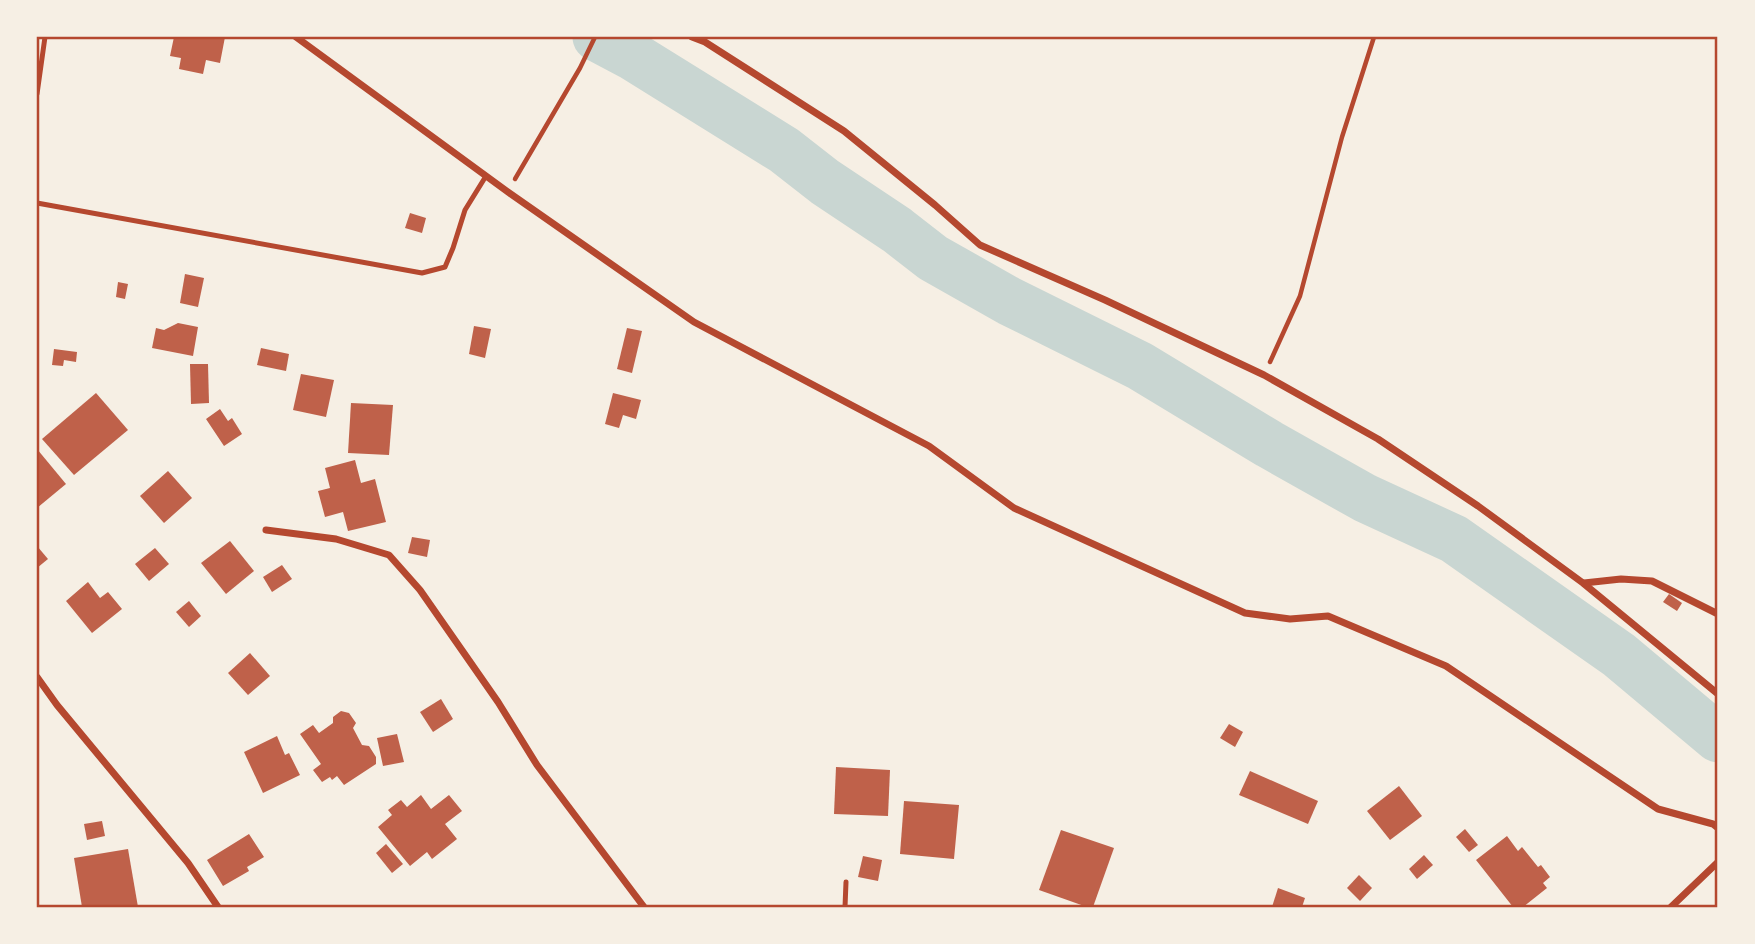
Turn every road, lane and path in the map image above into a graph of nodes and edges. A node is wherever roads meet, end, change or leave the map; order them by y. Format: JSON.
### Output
{"nodes":[{"id":1,"x":45,"y":37,"type":"edge"},
{"id":2,"x":296,"y":37,"type":"edge"},
{"id":3,"x":595,"y":37,"type":"edge"},
{"id":4,"x":692,"y":37,"type":"edge"},
{"id":5,"x":1374,"y":37,"type":"edge"},
{"id":6,"x":37,"y":94,"type":"edge"},
{"id":7,"x":486,"y":176,"type":"junction"},
{"id":8,"x":508,"y":192,"type":"junction"},
{"id":9,"x":37,"y":203,"type":"edge"},
{"id":10,"x":1264,"y":375,"type":"junction"},
{"id":11,"x":266,"y":530,"type":"dead end"},
{"id":12,"x":1583,"y":583,"type":"junction"},
{"id":13,"x":1718,"y":614,"type":"edge"},
{"id":14,"x":37,"y":677,"type":"edge"},
{"id":15,"x":1718,"y":694,"type":"edge"},
{"id":16,"x":1718,"y":828,"type":"edge"},
{"id":17,"x":1718,"y":862,"type":"edge"},
{"id":18,"x":846,"y":882,"type":"dead end"},
{"id":19,"x":218,"y":907,"type":"edge"},
{"id":20,"x":644,"y":907,"type":"edge"},
{"id":21,"x":845,"y":907,"type":"edge"},
{"id":22,"x":1671,"y":907,"type":"edge"}],
"edges":[{"from":1,"to":6,"type":"lane"},
{"from":2,"to":7,"type":"street"},
{"from":3,"to":8,"type":"path"},
{"from":4,"to":10,"type":"street"},
{"from":5,"to":10,"type":"path"},
{"from":7,"to":8,"type":"street"},
{"from":7,"to":9,"type":"lane"},
{"from":8,"to":16,"type":"street"},
{"from":10,"to":12,"type":"street"},
{"from":11,"to":20,"type":"street"},
{"from":12,"to":13,"type":"street"},
{"from":12,"to":15,"type":"street"},
{"from":14,"to":19,"type":"street"},
{"from":17,"to":22,"type":"street"},
{"from":18,"to":21,"type":"lane"}]}
